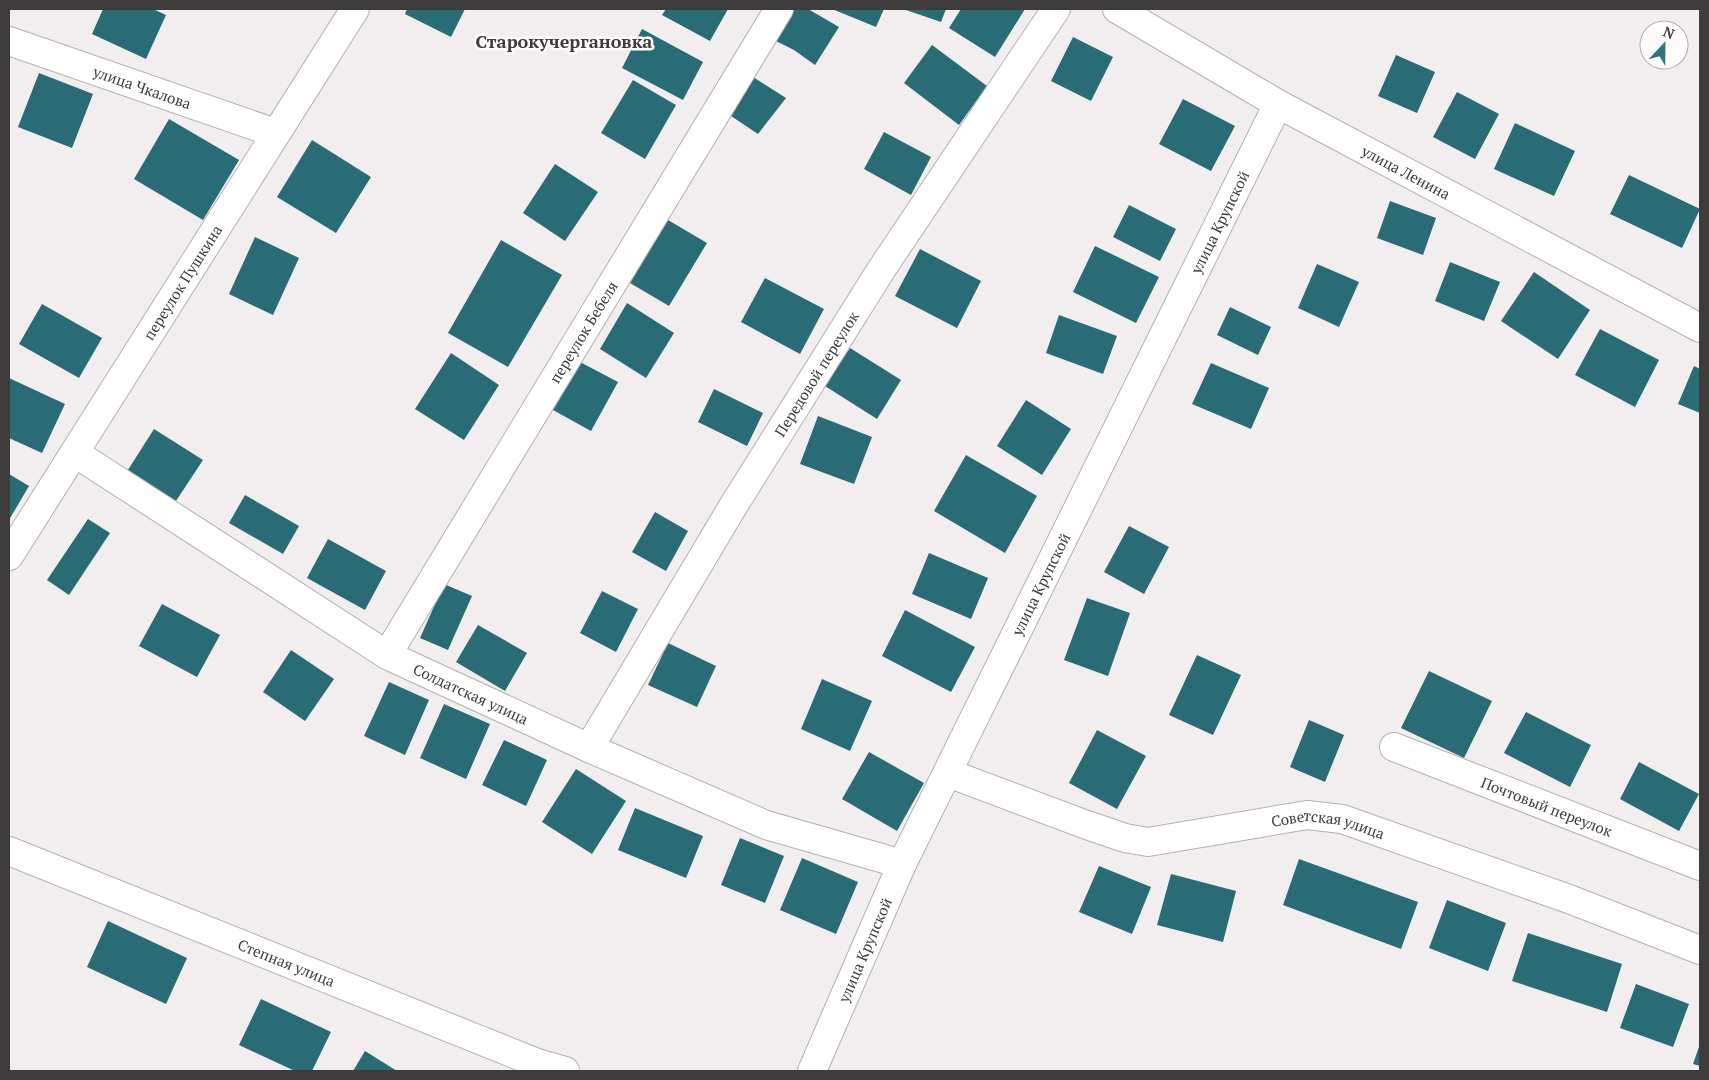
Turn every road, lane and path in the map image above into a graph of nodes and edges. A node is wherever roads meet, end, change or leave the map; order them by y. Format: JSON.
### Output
{"nodes":[{"id":1,"x":354,"y":9,"type":"edge"},
{"id":2,"x":779,"y":9,"type":"edge"},
{"id":3,"x":1056,"y":9,"type":"edge"},
{"id":4,"x":1117,"y":9,"type":"edge"},
{"id":5,"x":9,"y":41,"type":"edge"},
{"id":6,"x":1278,"y":104,"type":"junction"},
{"id":7,"x":275,"y":133,"type":"junction"},
{"id":8,"x":1700,"y":328,"type":"edge"},
{"id":9,"x":75,"y":453,"type":"junction"},
{"id":10,"x":9,"y":556,"type":"edge"},
{"id":11,"x":388,"y":655,"type":"junction"},
{"id":12,"x":1394,"y":747,"type":"dead end"},
{"id":13,"x":589,"y":748,"type":"junction"},
{"id":14,"x":948,"y":773,"type":"junction"},
{"id":15,"x":9,"y":851,"type":"edge"},
{"id":16,"x":902,"y":864,"type":"junction"},
{"id":17,"x":1700,"y":866,"type":"edge"},
{"id":18,"x":1700,"y":950,"type":"edge"},
{"id":19,"x":566,"y":1071,"type":"edge"},
{"id":20,"x":812,"y":1071,"type":"edge"}],
"edges":[{"from":1,"to":7,"type":"street","name":"переулок Пушкина"},
{"from":2,"to":11,"type":"street","name":"переулок Бебеля"},
{"from":3,"to":13,"type":"street","name":"Передовой переулок"},
{"from":4,"to":6,"type":"street","name":"улица Ленина"},
{"from":5,"to":7,"type":"street","name":"улица Чкалова"},
{"from":6,"to":8,"type":"street","name":"улица Ленина"},
{"from":6,"to":14,"type":"street","name":"улица Крупской"},
{"from":7,"to":9,"type":"street","name":"переулок Пушкина"},
{"from":9,"to":10,"type":"street","name":"переулок Пушкина"},
{"from":9,"to":11,"type":"street","name":"Солдатская улица"},
{"from":11,"to":13,"type":"street","name":"Солдатская улица"},
{"from":12,"to":17,"type":"street","name":"Почтовый переулок"},
{"from":13,"to":16,"type":"street","name":"Солдатская улица"},
{"from":14,"to":16,"type":"street","name":"улица Крупской"},
{"from":14,"to":18,"type":"street","name":"Советская улица"},
{"from":15,"to":19,"type":"street","name":"Степная улица"},
{"from":16,"to":20,"type":"street","name":"улица Крупской"}]}
